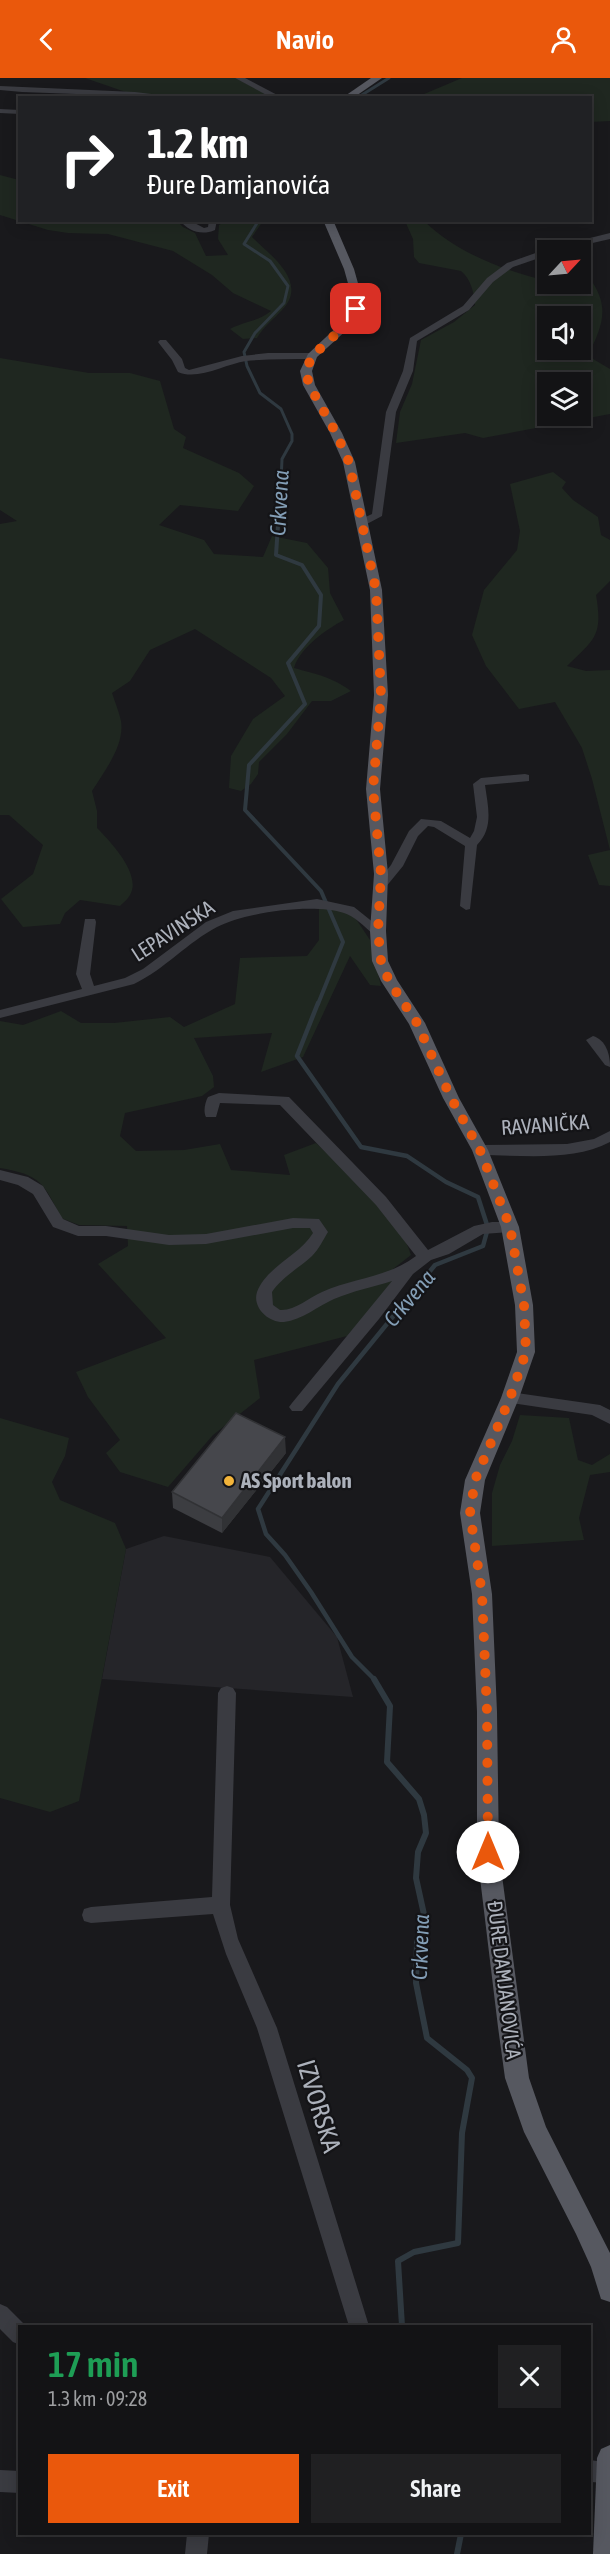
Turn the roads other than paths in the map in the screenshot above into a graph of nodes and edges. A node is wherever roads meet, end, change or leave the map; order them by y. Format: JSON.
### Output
{"nodes":[{"id":1,"x":239,"y":78,"type":"edge"},
{"id":2,"x":377,"y":78,"type":"edge"},
{"id":3,"x":0,"y":88,"type":"edge"},
{"id":4,"x":165,"y":96,"type":"edge"},
{"id":5,"x":275,"y":96,"type":"edge"},
{"id":6,"x":349,"y":96,"type":"edge"},
{"id":7,"x":0,"y":111,"type":"edge"},
{"id":8,"x":18,"y":112,"type":"edge"},
{"id":9,"x":186,"y":222,"type":"edge"},
{"id":10,"x":213,"y":222,"type":"edge"},
{"id":11,"x":329,"y":222,"type":"edge"},
{"id":12,"x":610,"y":236,"type":"edge"},
{"id":13,"x":591,"y":241,"type":"edge"},
{"id":14,"x":537,"y":256,"type":"edge"},
{"id":15,"x":163,"y":342,"type":"dead end"},
{"id":16,"x":312,"y":356,"type":"junction"},
{"id":17,"x":361,"y":523,"type":"junction"},
{"id":18,"x":525,"y":778,"type":"dead end"},
{"id":19,"x":471,"y":844,"type":"junction"},
{"id":20,"x":381,"y":885,"type":"junction"},
{"id":21,"x":466,"y":906,"type":"dead end"},
{"id":22,"x":90,"y":921,"type":"dead end"},
{"id":23,"x":378,"y":931,"type":"junction"},
{"id":24,"x":90,"y":992,"type":"junction"},
{"id":25,"x":0,"y":1014,"type":"edge"},
{"id":26,"x":593,"y":1040,"type":"dead end"},
{"id":27,"x":610,"y":1062,"type":"edge"},
{"id":28,"x":211,"y":1114,"type":"dead end"},
{"id":29,"x":610,"y":1136,"type":"edge"},
{"id":30,"x":480,"y":1150,"type":"junction"},
{"id":31,"x":0,"y":1175,"type":"edge"},
{"id":32,"x":510,"y":1227,"type":"junction"},
{"id":33,"x":426,"y":1256,"type":"junction"},
{"id":34,"x":408,"y":1270,"type":"junction"},
{"id":35,"x":510,"y":1398,"type":"junction"},
{"id":36,"x":297,"y":1407,"type":"dead end"},
{"id":37,"x":610,"y":1418,"type":"edge"},
{"id":38,"x":227,"y":1693,"type":"dead end"},
{"id":39,"x":221,"y":1905,"type":"junction"},
{"id":40,"x":91,"y":1915,"type":"dead end"},
{"id":41,"x":610,"y":2290,"type":"edge"},
{"id":42,"x":0,"y":2314,"type":"edge"},
{"id":43,"x":359,"y":2325,"type":"edge"},
{"id":44,"x":18,"y":2333,"type":"edge"},
{"id":45,"x":602,"y":2467,"type":"edge"},
{"id":46,"x":0,"y":2481,"type":"edge"},
{"id":47,"x":18,"y":2482,"type":"edge"},
{"id":48,"x":198,"y":2535,"type":"edge"},
{"id":49,"x":607,"y":2551,"type":"edge"},
{"id":50,"x":196,"y":2554,"type":"edge"}],
"edges":[{"from":1,"to":5,"type":"street"},
{"from":2,"to":6,"type":"main road"},
{"from":3,"to":4,"type":"street"},
{"from":7,"to":8,"type":"street"},
{"from":9,"to":10,"type":"street"},
{"from":11,"to":16,"type":"main road"},
{"from":12,"to":13,"type":"street"},
{"from":14,"to":17,"type":"street"},
{"from":15,"to":16,"type":"street"},
{"from":16,"to":17,"type":"main road","name":"ĐURE DAMJANOVIĆA"},
{"from":17,"to":20,"type":"main road","name":"ĐURE DAMJANOVIĆA"},
{"from":18,"to":19,"type":"street"},
{"from":19,"to":20,"type":"street"},
{"from":19,"to":21,"type":"street"},
{"from":20,"to":23,"type":"main road","name":"ĐURE DAMJANOVIĆA"},
{"from":22,"to":24,"type":"street"},
{"from":23,"to":24,"type":"street","name":"LEPAVINSKA"},
{"from":23,"to":30,"type":"main road","name":"ĐURE DAMJANOVIĆA"},
{"from":24,"to":25,"type":"street","name":"LEPAVINSKA"},
{"from":26,"to":27,"type":"street"},
{"from":28,"to":33,"type":"street"},
{"from":29,"to":30,"type":"street","name":"RAVANIČKA"},
{"from":30,"to":32,"type":"main road","name":"ĐURE DAMJANOVIĆA"},
{"from":31,"to":34,"type":"street"},
{"from":32,"to":33,"type":"street"},
{"from":32,"to":35,"type":"main road","name":"ĐURE DAMJANOVIĆA"},
{"from":33,"to":34,"type":"street"},
{"from":34,"to":36,"type":"street"},
{"from":35,"to":37,"type":"street"},
{"from":35,"to":41,"type":"main road","name":"ĐURE DAMJANOVIĆA"},
{"from":38,"to":39,"type":"street","name":"IZVORSKA"},
{"from":39,"to":40,"type":"street"},
{"from":39,"to":43,"type":"street","name":"IZVORSKA"},
{"from":42,"to":44,"type":"street"},
{"from":45,"to":49,"type":"main road"},
{"from":46,"to":47,"type":"street"},
{"from":48,"to":50,"type":"street"}]}
